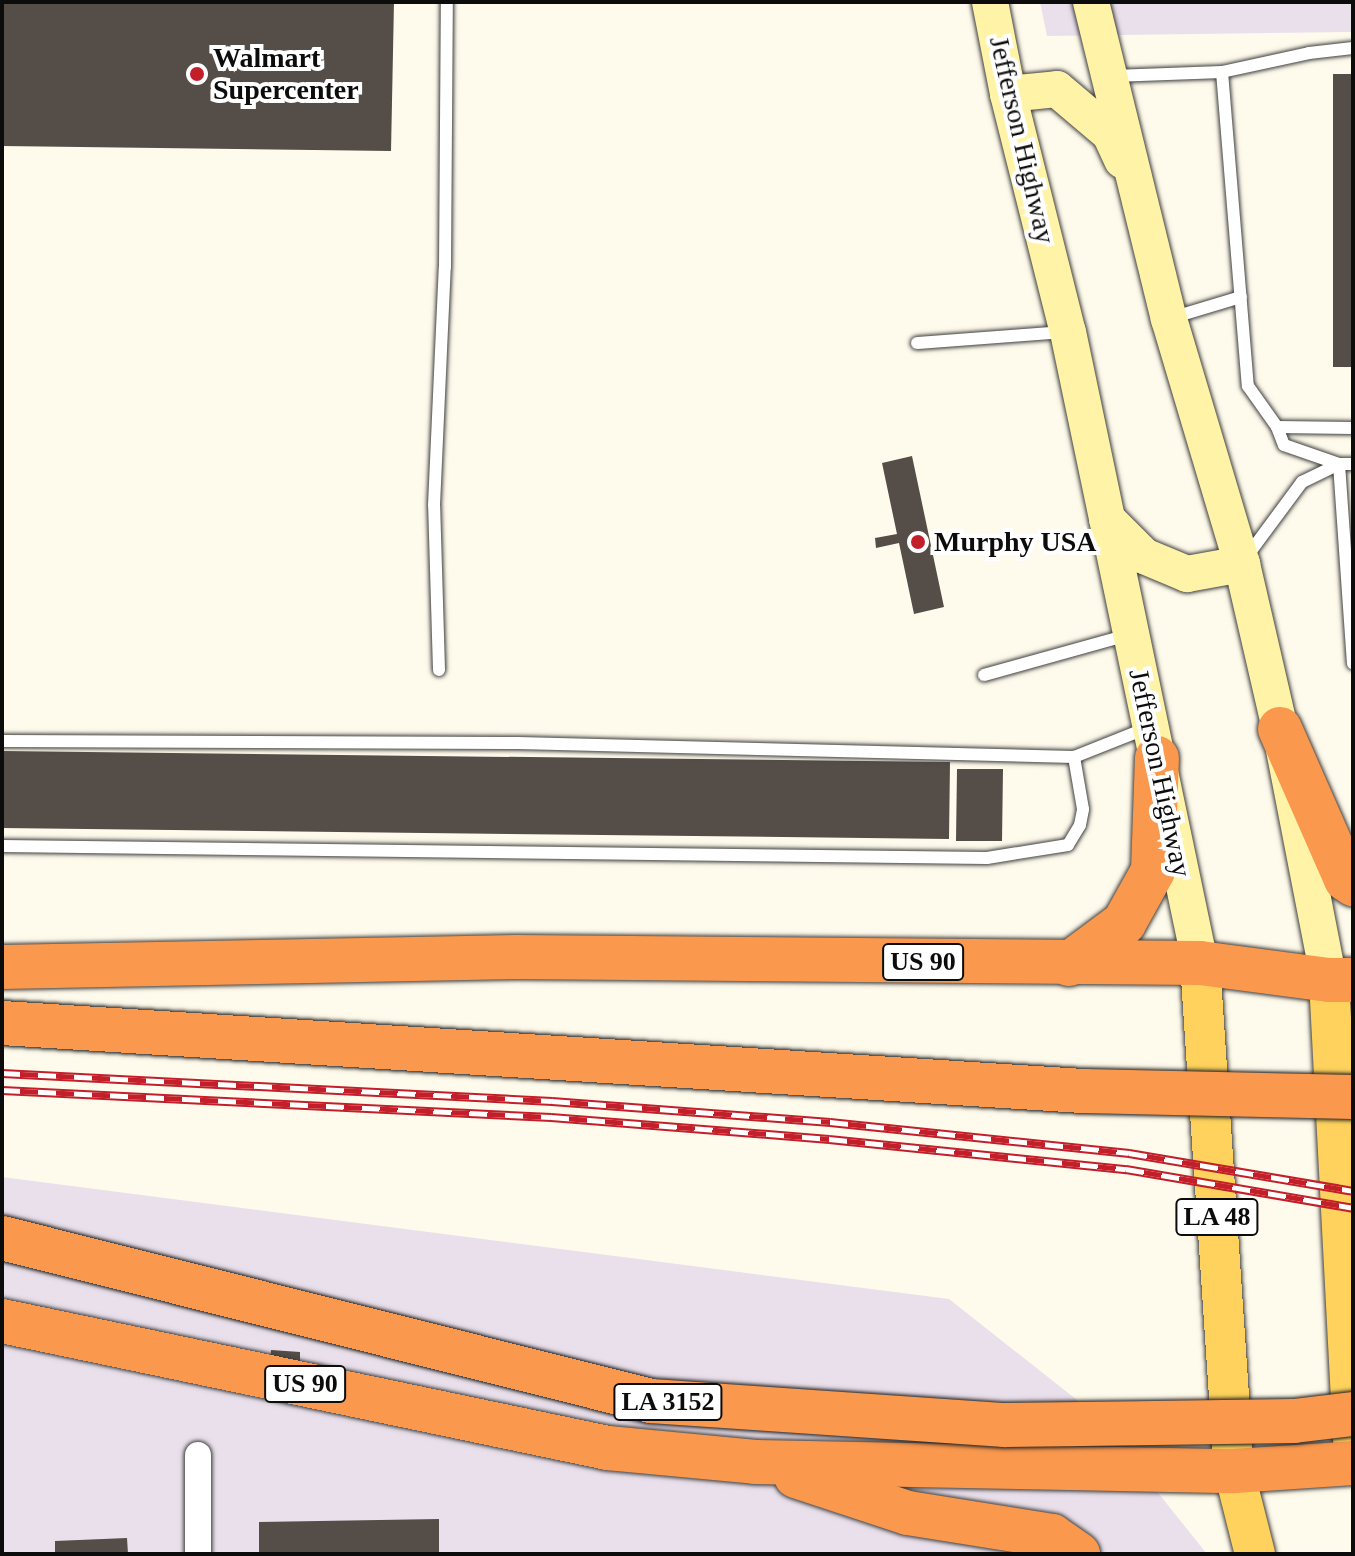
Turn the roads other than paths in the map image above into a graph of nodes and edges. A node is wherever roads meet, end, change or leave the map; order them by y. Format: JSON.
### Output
{"nodes":[{"id":1,"x":447,"y":2,"type":"edge"},
{"id":2,"x":990,"y":2,"type":"edge"},
{"id":3,"x":1091,"y":2,"type":"edge"},
{"id":4,"x":1353,"y":48,"type":"edge"},
{"id":5,"x":1222,"y":72,"type":"junction"},
{"id":6,"x":1109,"y":76,"type":"junction"},
{"id":7,"x":1008,"y":94,"type":"junction"},
{"id":8,"x":1137,"y":194,"type":"junction"},
{"id":9,"x":1241,"y":297,"type":"junction"},
{"id":10,"x":1169,"y":319,"type":"junction"},
{"id":11,"x":1068,"y":332,"type":"junction"},
{"id":12,"x":917,"y":343,"type":"dead end"},
{"id":13,"x":1277,"y":427,"type":"junction"},
{"id":14,"x":1353,"y":428,"type":"edge"},
{"id":15,"x":1346,"y":464,"type":"edge"},
{"id":16,"x":1107,"y":519,"type":"junction"},
{"id":17,"x":1242,"y":564,"type":"junction"},
{"id":18,"x":1131,"y":634,"type":"junction"},
{"id":19,"x":1353,"y":664,"type":"edge"},
{"id":20,"x":439,"y":670,"type":"dead end"},
{"id":21,"x":984,"y":675,"type":"dead end"},
{"id":22,"x":1280,"y":729,"type":"junction"},
{"id":23,"x":2,"y":741,"type":"edge"},
{"id":24,"x":1154,"y":743,"type":"junction"},
{"id":25,"x":1074,"y":757,"type":"junction"},
{"id":26,"x":2,"y":846,"type":"edge"},
{"id":27,"x":1353,"y":884,"type":"edge"},
{"id":28,"x":1200,"y":963,"type":"junction"},
{"id":29,"x":1069,"y":964,"type":"junction"},
{"id":30,"x":2,"y":967,"type":"edge"},
{"id":31,"x":1341,"y":980,"type":"edge"},
{"id":32,"x":2,"y":1023,"type":"edge"},
{"id":33,"x":1353,"y":1097,"type":"edge"},
{"id":34,"x":2,"y":1238,"type":"edge"},
{"id":35,"x":2,"y":1321,"type":"edge"},
{"id":36,"x":1353,"y":1414,"type":"edge"},
{"id":37,"x":1353,"y":1440,"type":"edge"},
{"id":38,"x":198,"y":1455,"type":"dead end"},
{"id":39,"x":755,"y":1462,"type":"junction"},
{"id":40,"x":1353,"y":1463,"type":"edge"},
{"id":41,"x":1234,"y":1471,"type":"junction"},
{"id":42,"x":198,"y":1554,"type":"edge"},
{"id":43,"x":1078,"y":1554,"type":"edge"},
{"id":44,"x":1255,"y":1554,"type":"edge"}],
"edges":[{"from":1,"to":20,"type":"lane"},
{"from":2,"to":7,"type":"main road","name":"Jefferson Highway","number":"LA 48"},
{"from":3,"to":6,"type":"main road"},
{"from":4,"to":5,"type":"lane"},
{"from":5,"to":6,"type":"lane"},
{"from":5,"to":9,"type":"lane"},
{"from":6,"to":8,"type":"main road"},
{"from":7,"to":8,"type":"main road"},
{"from":7,"to":11,"type":"main road","name":"Jefferson Highway","number":"LA 48"},
{"from":8,"to":10,"type":"main road"},
{"from":9,"to":10,"type":"lane"},
{"from":9,"to":13,"type":"lane"},
{"from":10,"to":17,"type":"main road"},
{"from":11,"to":12,"type":"lane"},
{"from":11,"to":16,"type":"main road","name":"Jefferson Highway","number":"LA 48"},
{"from":13,"to":14,"type":"lane"},
{"from":13,"to":15,"type":"lane"},
{"from":15,"to":17,"type":"lane"},
{"from":15,"to":19,"type":"lane"},
{"from":16,"to":17,"type":"main road"},
{"from":16,"to":18,"type":"main road","name":"Jefferson Highway","number":"LA 48"},
{"from":17,"to":22,"type":"main road"},
{"from":18,"to":21,"type":"lane"},
{"from":18,"to":24,"type":"main road","name":"Jefferson Highway","number":"LA 48"},
{"from":22,"to":27,"type":"highway"},
{"from":22,"to":31,"type":"main road"},
{"from":23,"to":25,"type":"lane"},
{"from":24,"to":25,"type":"lane"},
{"from":24,"to":28,"type":"main road","name":"Jefferson Highway","number":"LA 48"},
{"from":24,"to":29,"type":"highway"},
{"from":25,"to":26,"type":"lane"},
{"from":28,"to":29,"type":"highway","number":"US 90"},
{"from":28,"to":31,"type":"highway","number":"US 90"},
{"from":28,"to":41,"type":"main road","name":"Jefferson Highway","number":"LA 48"},
{"from":29,"to":30,"type":"highway","number":"US 90"},
{"from":31,"to":37,"type":"main road"},
{"from":32,"to":33,"type":"highway","bridge":true},
{"from":34,"to":36,"type":"highway","number":"LA 3152","bridge":true},
{"from":35,"to":39,"type":"highway","number":"US 90"},
{"from":38,"to":42,"type":"street"},
{"from":39,"to":41,"type":"highway"},
{"from":39,"to":43,"type":"highway","number":"US 90"},
{"from":40,"to":41,"type":"highway"},
{"from":41,"to":44,"type":"main road","name":"Jefferson Highway","number":"LA 48"}]}
